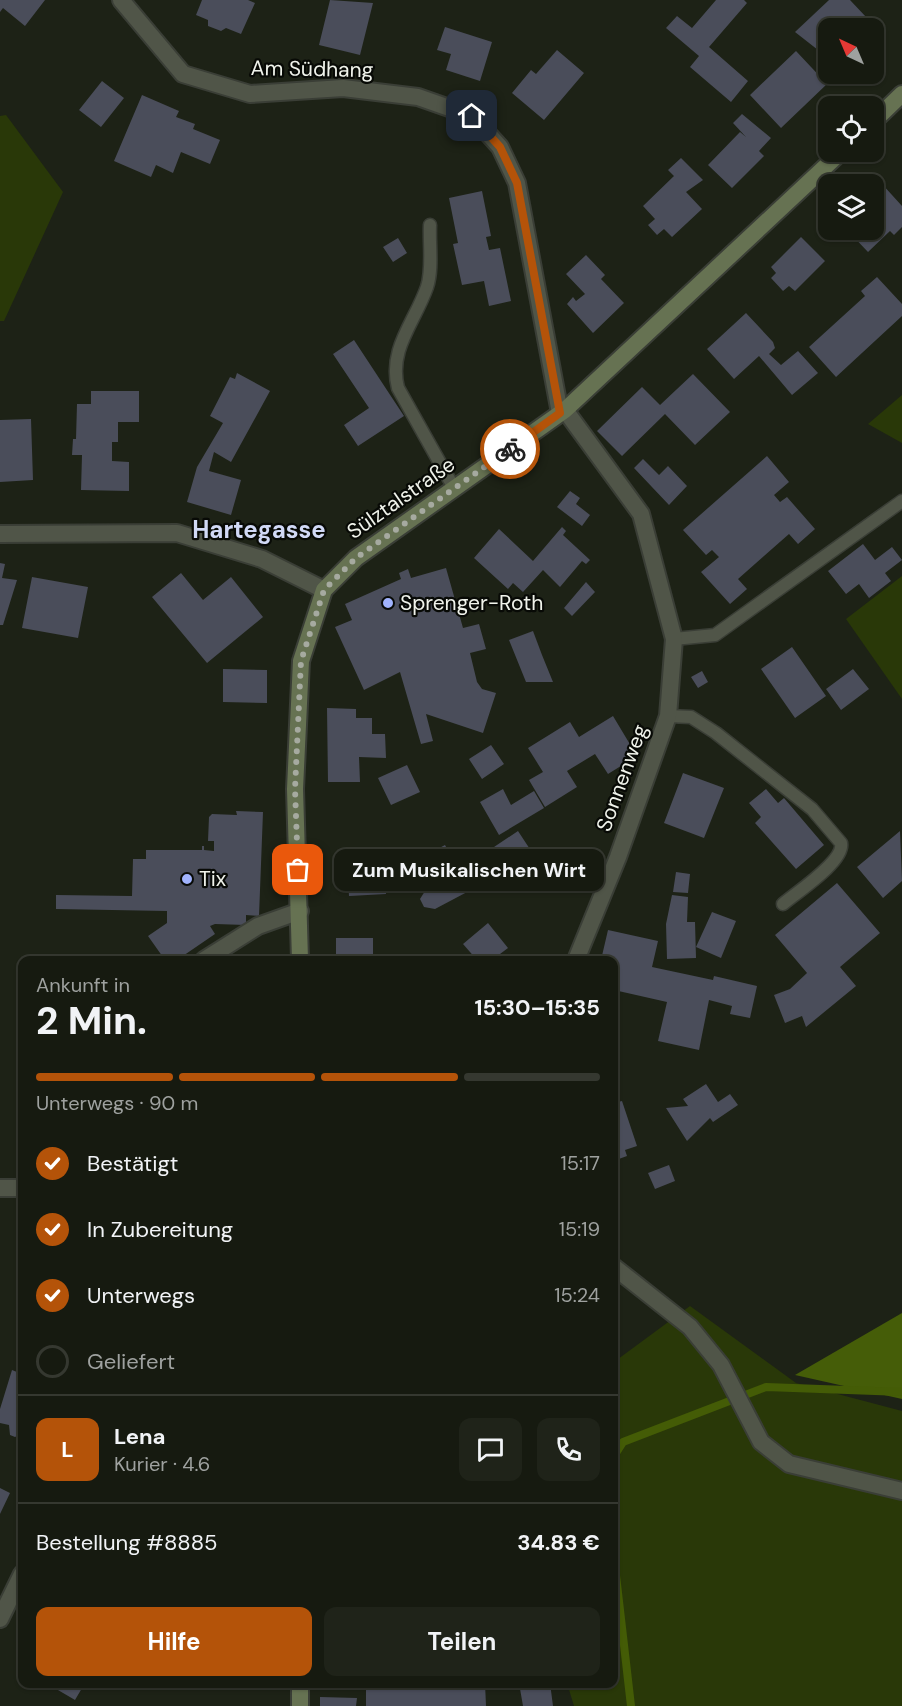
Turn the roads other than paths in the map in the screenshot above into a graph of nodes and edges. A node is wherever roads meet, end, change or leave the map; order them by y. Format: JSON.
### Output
{"nodes":[{"id":1,"x":121,"y":0,"type":"edge"},
{"id":2,"x":902,"y":94,"type":"edge"},
{"id":3,"x":884,"y":111,"type":"edge"},
{"id":4,"x":830,"y":162,"type":"edge"},
{"id":5,"x":430,"y":225,"type":"dead end"},
{"id":6,"x":563,"y":412,"type":"junction"},
{"id":7,"x":454,"y":488,"type":"junction"},
{"id":8,"x":902,"y":501,"type":"edge"},
{"id":9,"x":0,"y":534,"type":"edge"},
{"id":10,"x":324,"y":590,"type":"junction"},
{"id":11,"x":674,"y":639,"type":"junction"},
{"id":12,"x":668,"y":716,"type":"junction"},
{"id":13,"x":783,"y":904,"type":"dead end"},
{"id":14,"x":300,"y":911,"type":"junction"},
{"id":15,"x":210,"y":956,"type":"edge"},
{"id":16,"x":300,"y":956,"type":"edge"},
{"id":17,"x":578,"y":956,"type":"edge"},
{"id":18,"x":0,"y":1188,"type":"edge"},
{"id":19,"x":18,"y":1188,"type":"edge"},
{"id":20,"x":618,"y":1270,"type":"edge"},
{"id":21,"x":902,"y":1491,"type":"edge"},
{"id":22,"x":18,"y":1582,"type":"edge"},
{"id":23,"x":0,"y":1619,"type":"edge"},
{"id":24,"x":300,"y":1688,"type":"edge"},
{"id":25,"x":300,"y":1706,"type":"edge"}],
"edges":[{"from":1,"to":6,"type":"street","name":"Am Südhang"},
{"from":2,"to":3,"type":"main road"},
{"from":4,"to":6,"type":"main road","name":"Sülztalstraße"},
{"from":5,"to":7,"type":"lane"},
{"from":6,"to":7,"type":"main road","name":"Sülztalstraße"},
{"from":6,"to":11,"type":"street","name":"Sonnenweg"},
{"from":7,"to":10,"type":"main road","name":"Sülztalstraße"},
{"from":8,"to":11,"type":"lane"},
{"from":9,"to":10,"type":"street"},
{"from":10,"to":14,"type":"main road","name":"Sülztalstraße"},
{"from":11,"to":12,"type":"street","name":"Sonnenweg"},
{"from":12,"to":13,"type":"lane"},
{"from":12,"to":17,"type":"street","name":"Sonnenweg"},
{"from":14,"to":15,"type":"street"},
{"from":14,"to":16,"type":"main road","name":"Sülztalstraße"},
{"from":18,"to":19,"type":"street"},
{"from":20,"to":21,"type":"street"},
{"from":22,"to":23,"type":"street"},
{"from":24,"to":25,"type":"main road"}]}
